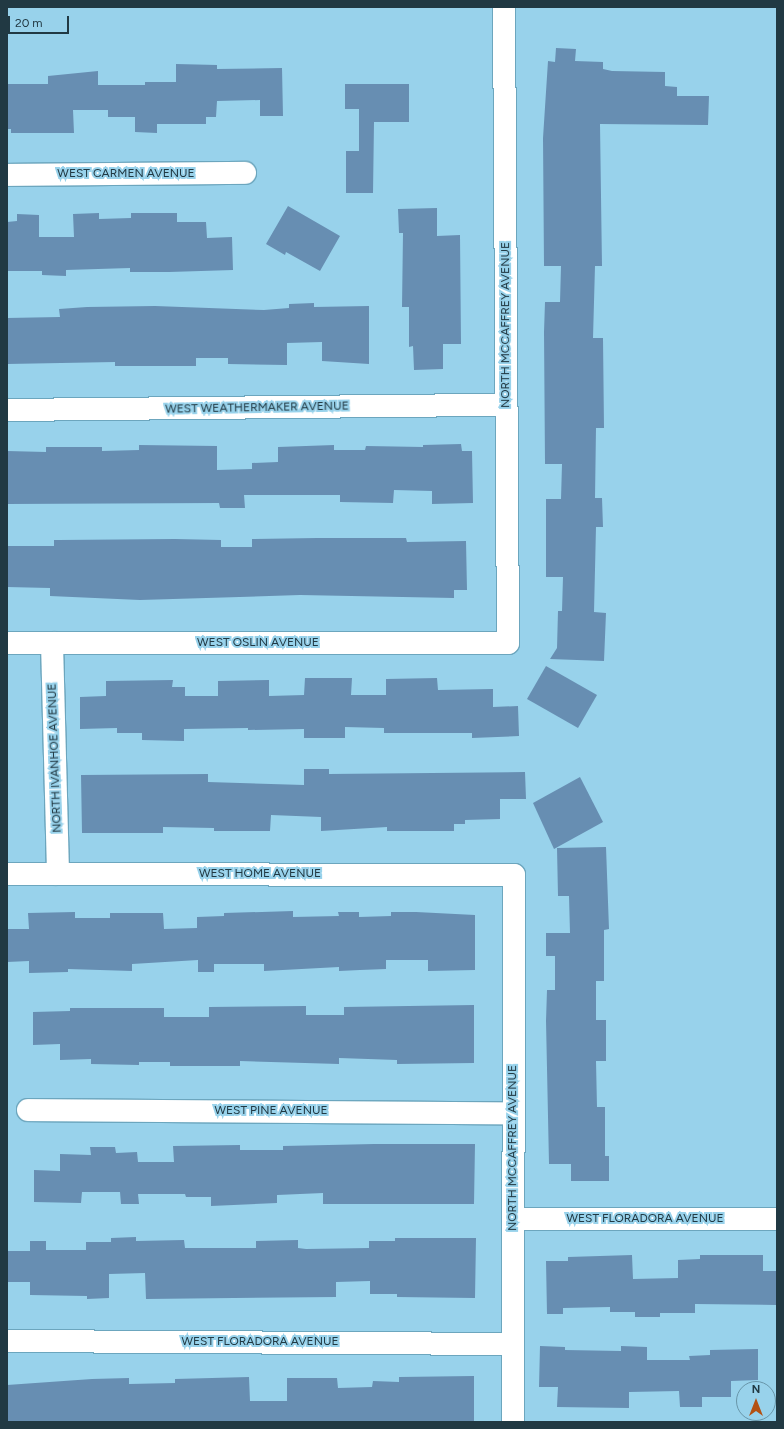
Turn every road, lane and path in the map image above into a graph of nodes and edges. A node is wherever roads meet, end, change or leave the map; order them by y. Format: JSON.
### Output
{"nodes":[{"id":1,"x":504,"y":7,"type":"edge"},
{"id":2,"x":245,"y":173,"type":"dead end"},
{"id":3,"x":7,"y":175,"type":"edge"},
{"id":4,"x":506,"y":405,"type":"junction"},
{"id":5,"x":7,"y":410,"type":"edge"},
{"id":6,"x":7,"y":642,"type":"edge"},
{"id":7,"x":52,"y":642,"type":"junction"},
{"id":8,"x":508,"y":642,"type":"joint"},
{"id":9,"x":7,"y":874,"type":"edge"},
{"id":10,"x":58,"y":874,"type":"junction"},
{"id":11,"x":514,"y":875,"type":"joint"},
{"id":12,"x":28,"y":1110,"type":"dead end"},
{"id":13,"x":513,"y":1113,"type":"junction"},
{"id":14,"x":513,"y":1219,"type":"junction"},
{"id":15,"x":777,"y":1219,"type":"edge"},
{"id":16,"x":7,"y":1341,"type":"edge"},
{"id":17,"x":513,"y":1344,"type":"junction"},
{"id":18,"x":513,"y":1422,"type":"edge"}],
"edges":[{"from":1,"to":4,"type":"street","name":"NORTH MCCAFFREY AVENUE"},
{"from":2,"to":3,"type":"street","name":"WEST CARMEN AVENUE"},
{"from":4,"to":5,"type":"street","name":"WEST WEATHERMAKER AVENUE"},
{"from":4,"to":8,"type":"street","name":"NORTH MCCAFFREY AVENUE"},
{"from":6,"to":7,"type":"street","name":"WEST OSLIN AVENUE"},
{"from":7,"to":8,"type":"street","name":"WEST OSLIN AVENUE"},
{"from":7,"to":10,"type":"street","name":"NORTH IVANHOE AVENUE"},
{"from":9,"to":10,"type":"street","name":"WEST HOME AVENUE"},
{"from":10,"to":11,"type":"street","name":"WEST HOME AVENUE"},
{"from":11,"to":13,"type":"street","name":"NORTH MCCAFFREY AVENUE"},
{"from":12,"to":13,"type":"street","name":"WEST PINE AVENUE"},
{"from":13,"to":14,"type":"street","name":"NORTH MCCAFFREY AVENUE"},
{"from":14,"to":15,"type":"street","name":"WEST FLORADORA AVENUE"},
{"from":14,"to":17,"type":"street","name":"NORTH MCCAFFREY AVENUE"},
{"from":16,"to":17,"type":"street","name":"WEST FLORADORA AVENUE"},
{"from":17,"to":18,"type":"street","name":"NORTH MCCAFFREY AVENUE"}]}
